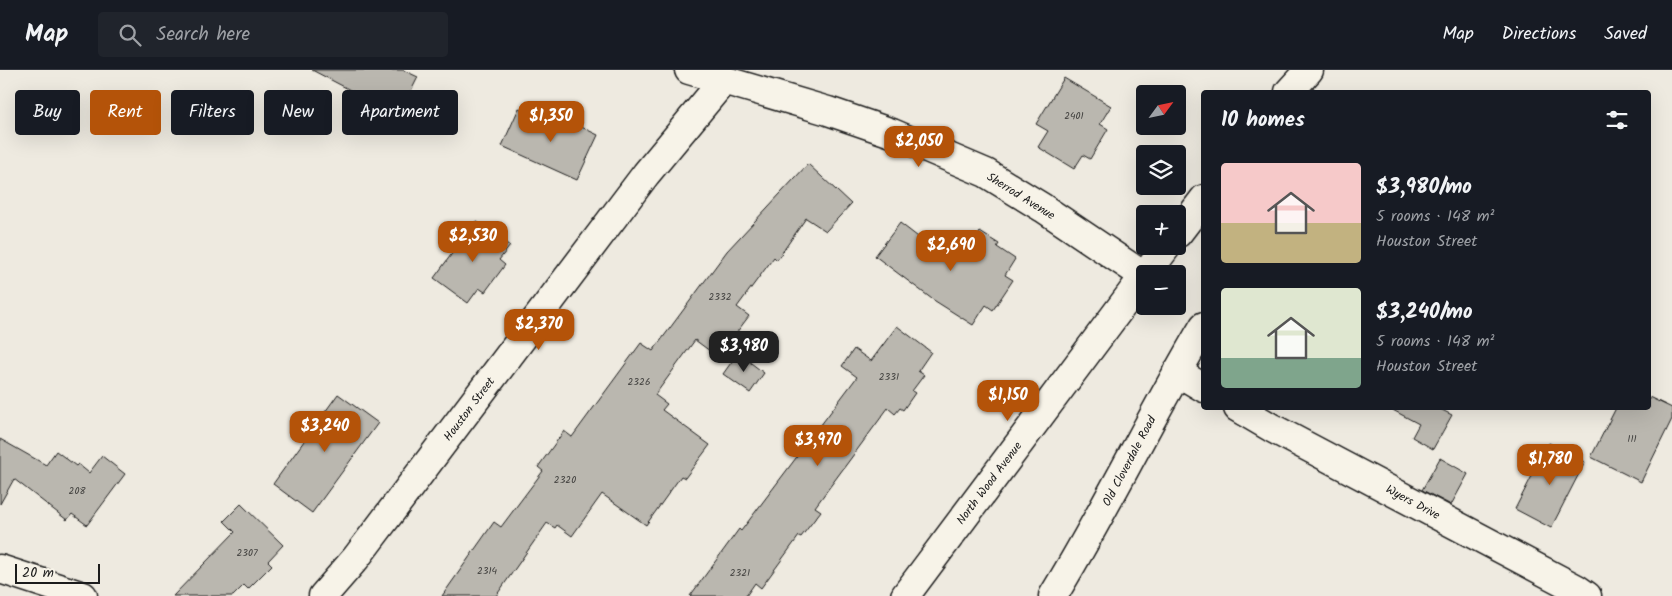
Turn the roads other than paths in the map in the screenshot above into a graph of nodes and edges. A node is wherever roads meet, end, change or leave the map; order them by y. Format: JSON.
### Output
{"nodes":[{"id":1,"x":689,"y":70,"type":"edge"},
{"id":2,"x":1309,"y":70,"type":"edge"},
{"id":3,"x":724,"y":80,"type":"junction"},
{"id":4,"x":1291,"y":90,"type":"edge"},
{"id":5,"x":1201,"y":202,"type":"edge"},
{"id":6,"x":1186,"y":222,"type":"edge"},
{"id":7,"x":1160,"y":255,"type":"edge"},
{"id":8,"x":1153,"y":265,"type":"edge"},
{"id":9,"x":1136,"y":269,"type":"edge"},
{"id":10,"x":1136,"y":287,"type":"edge"},
{"id":11,"x":1201,"y":331,"type":"edge"},
{"id":12,"x":1177,"y":372,"type":"junction"},
{"id":13,"x":1201,"y":386,"type":"edge"},
{"id":14,"x":1241,"y":410,"type":"edge"},
{"id":15,"x":0,"y":569,"type":"edge"},
{"id":16,"x":83,"y":596,"type":"edge"},
{"id":17,"x":323,"y":596,"type":"edge"},
{"id":18,"x":905,"y":596,"type":"edge"},
{"id":19,"x":1053,"y":596,"type":"edge"},
{"id":20,"x":1587,"y":596,"type":"edge"}],
"edges":[{"from":1,"to":3,"type":"street","name":"Sherrod Avenue"},
{"from":2,"to":4,"type":"street"},
{"from":3,"to":9,"type":"street","name":"Sherrod Avenue"},
{"from":3,"to":17,"type":"street","name":"Houston Street"},
{"from":5,"to":6,"type":"street"},
{"from":7,"to":8,"type":"street","name":"North Wood Avenue"},
{"from":10,"to":18,"type":"street","name":"North Wood Avenue"},
{"from":11,"to":12,"type":"street","name":"Old Cloverdale Road"},
{"from":12,"to":13,"type":"street"},
{"from":12,"to":19,"type":"street","name":"Old Cloverdale Road"},
{"from":14,"to":20,"type":"street","name":"Wyers Drive"},
{"from":15,"to":16,"type":"street"}]}
